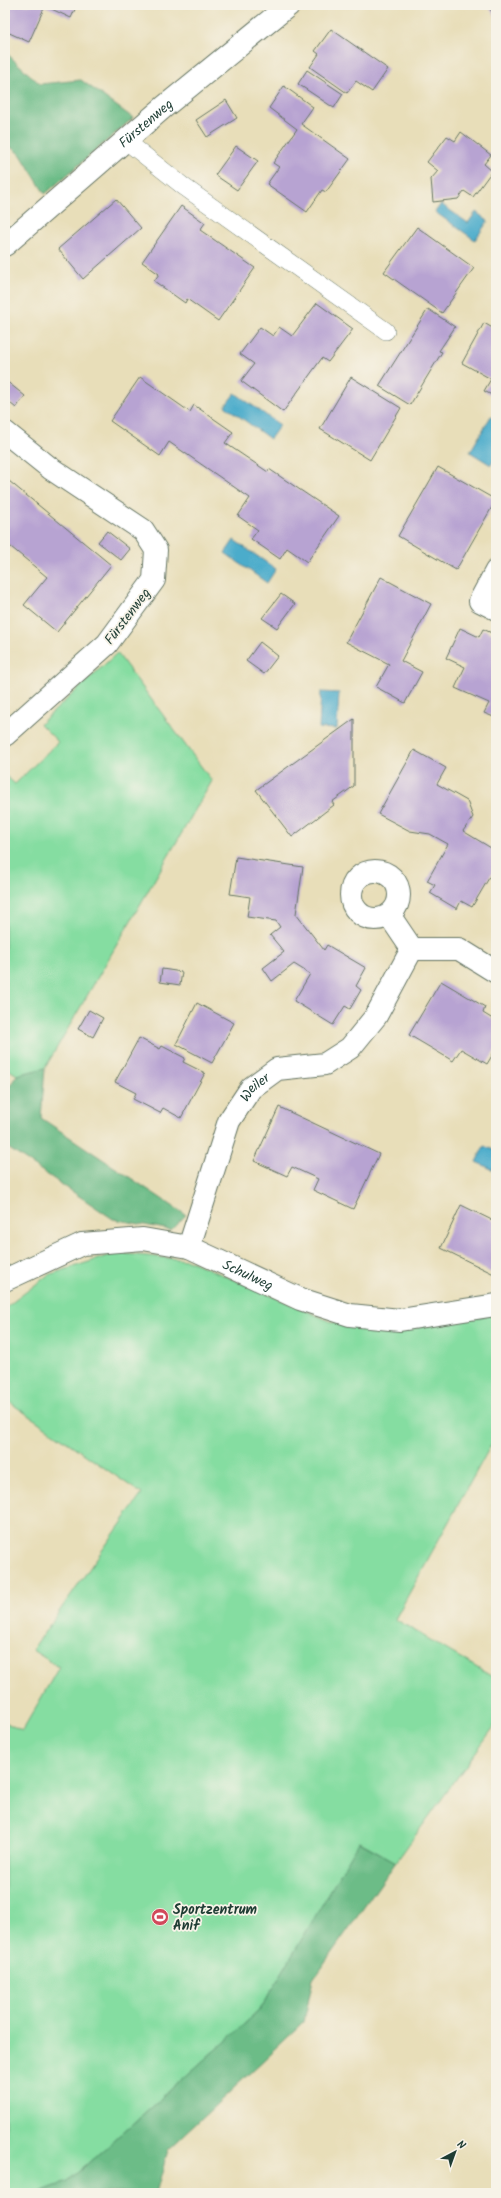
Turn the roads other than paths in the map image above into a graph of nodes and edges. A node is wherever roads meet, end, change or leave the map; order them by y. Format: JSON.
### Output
{"nodes":[{"id":1,"x":289,"y":5,"type":"edge"},
{"id":2,"x":125,"y":140,"type":"junction"},
{"id":3,"x":5,"y":245,"type":"edge"},
{"id":4,"x":386,"y":331,"type":"dead end"},
{"id":5,"x":5,"y":432,"type":"edge"},
{"id":6,"x":496,"y":571,"type":"edge"},
{"id":7,"x":496,"y":609,"type":"edge"},
{"id":8,"x":5,"y":735,"type":"edge"},
{"id":9,"x":389,"y":915,"type":"dead end"},
{"id":10,"x":412,"y":949,"type":"junction"},
{"id":11,"x":496,"y":972,"type":"edge"},
{"id":12,"x":189,"y":1248,"type":"junction"},
{"id":13,"x":5,"y":1280,"type":"edge"},
{"id":14,"x":496,"y":1305,"type":"edge"}],
"edges":[{"from":1,"to":2,"type":"street","name":"Fürstenweg"},
{"from":2,"to":3,"type":"street","name":"Fürstenweg"},
{"from":2,"to":4,"type":"lane"},
{"from":5,"to":8,"type":"street","name":"Fürstenweg"},
{"from":6,"to":7,"type":"street"},
{"from":9,"to":10,"type":"street"},
{"from":10,"to":11,"type":"street"},
{"from":10,"to":12,"type":"street","name":"Weiler"},
{"from":12,"to":13,"type":"street","name":"Schulweg"},
{"from":12,"to":14,"type":"street","name":"Schulweg"}]}
